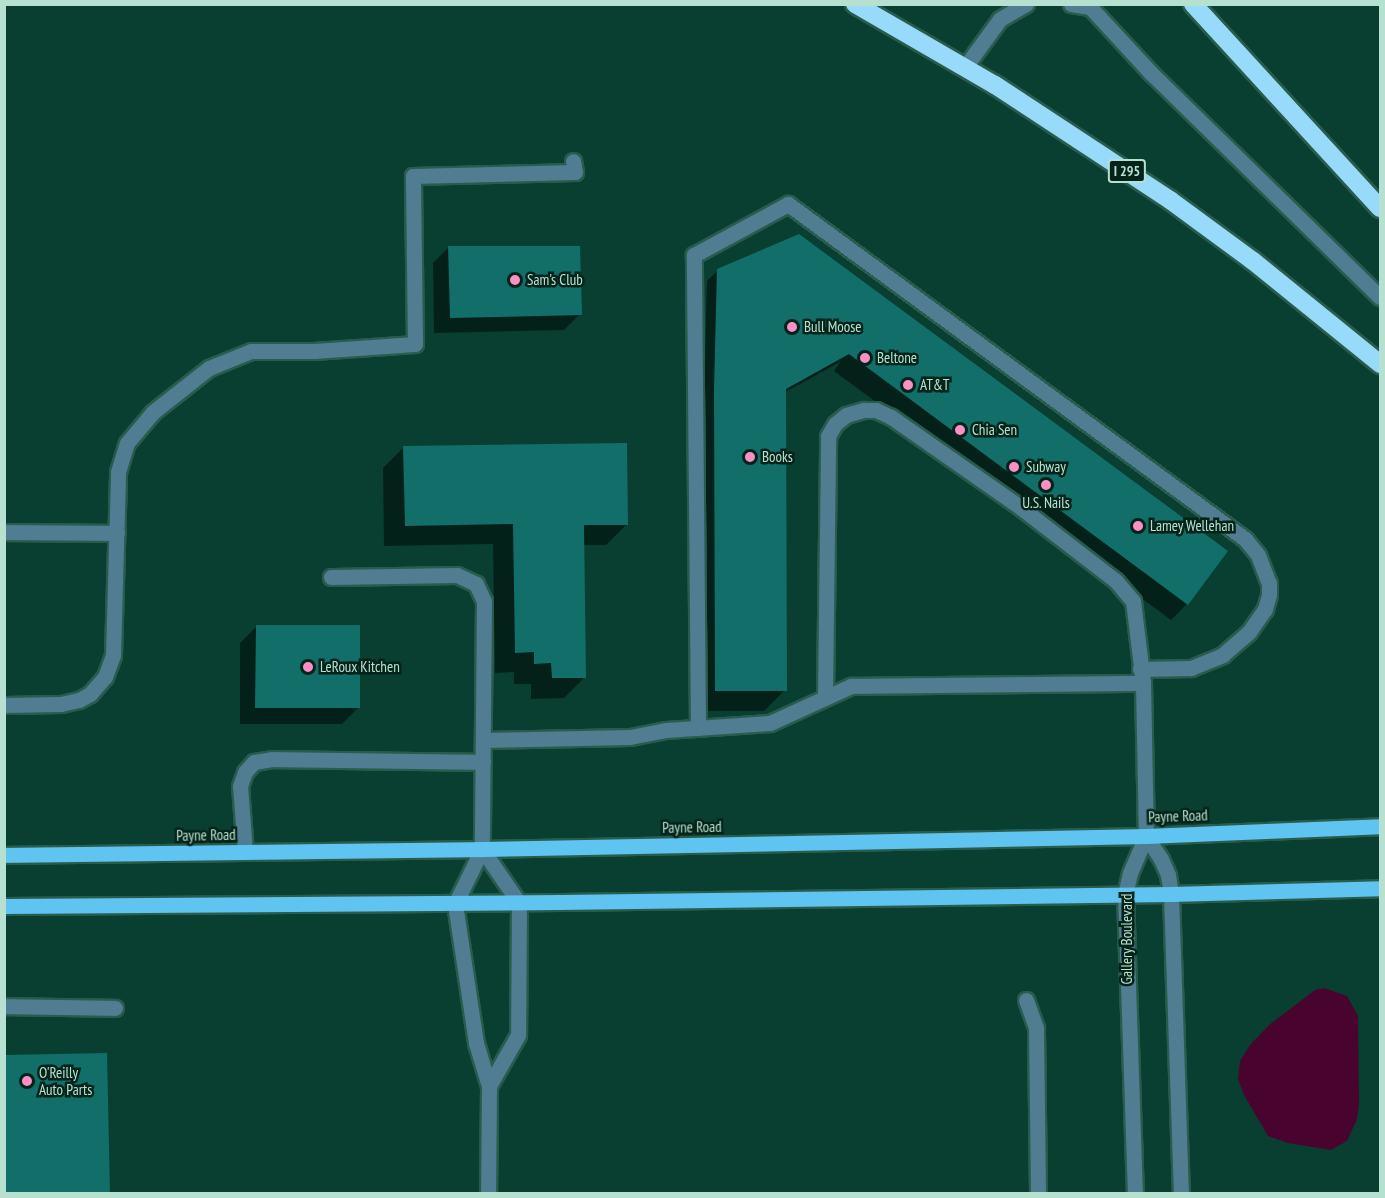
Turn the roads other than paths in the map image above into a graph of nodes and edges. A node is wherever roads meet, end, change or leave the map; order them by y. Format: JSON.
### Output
{"nodes":[{"id":1,"x":855,"y":4,"type":"edge"},
{"id":2,"x":1026,"y":4,"type":"edge"},
{"id":3,"x":1071,"y":4,"type":"edge"},
{"id":4,"x":1193,"y":4,"type":"edge"},
{"id":5,"x":965,"y":67,"type":"junction"},
{"id":6,"x":573,"y":161,"type":"dead end"},
{"id":7,"x":1380,"y":207,"type":"edge"},
{"id":8,"x":1380,"y":297,"type":"edge"},
{"id":9,"x":1380,"y":364,"type":"edge"},
{"id":10,"x":4,"y":532,"type":"edge"},
{"id":11,"x":117,"y":532,"type":"junction"},
{"id":12,"x":331,"y":577,"type":"dead end"},
{"id":13,"x":1142,"y":676,"type":"junction"},
{"id":14,"x":825,"y":696,"type":"junction"},
{"id":15,"x":4,"y":705,"type":"edge"},
{"id":16,"x":698,"y":728,"type":"junction"},
{"id":17,"x":483,"y":740,"type":"junction"},
{"id":18,"x":483,"y":762,"type":"junction"},
{"id":19,"x":1380,"y":826,"type":"edge"},
{"id":20,"x":1146,"y":836,"type":"junction"},
{"id":21,"x":482,"y":849,"type":"junction"},
{"id":22,"x":245,"y":852,"type":"junction"},
{"id":23,"x":4,"y":855,"type":"edge"},
{"id":24,"x":1380,"y":888,"type":"edge"},
{"id":25,"x":1125,"y":894,"type":"junction"},
{"id":26,"x":1171,"y":894,"type":"junction"},
{"id":27,"x":519,"y":903,"type":"junction"},
{"id":28,"x":455,"y":904,"type":"junction"},
{"id":29,"x":4,"y":906,"type":"edge"},
{"id":30,"x":1026,"y":1000,"type":"dead end"},
{"id":31,"x":4,"y":1006,"type":"edge"},
{"id":32,"x":115,"y":1008,"type":"dead end"},
{"id":33,"x":489,"y":1086,"type":"junction"},
{"id":34,"x":488,"y":1194,"type":"edge"},
{"id":35,"x":1038,"y":1194,"type":"edge"},
{"id":36,"x":1135,"y":1194,"type":"edge"},
{"id":37,"x":1181,"y":1194,"type":"edge"}],
"edges":[{"from":1,"to":5,"type":"highway","number":"I 295"},
{"from":2,"to":5,"type":"street"},
{"from":3,"to":8,"type":"street"},
{"from":4,"to":7,"type":"highway"},
{"from":5,"to":9,"type":"highway","number":"I 295"},
{"from":6,"to":11,"type":"street"},
{"from":10,"to":11,"type":"street"},
{"from":11,"to":15,"type":"street"},
{"from":12,"to":17,"type":"street"},
{"from":13,"to":14,"type":"street"},
{"from":13,"to":14,"type":"street"},
{"from":13,"to":16,"type":"street"},
{"from":13,"to":20,"type":"street"},
{"from":14,"to":16,"type":"street"},
{"from":16,"to":17,"type":"street"},
{"from":17,"to":18,"type":"street"},
{"from":18,"to":21,"type":"street"},
{"from":18,"to":22,"type":"street"},
{"from":19,"to":20,"type":"main road","name":"Payne Road"},
{"from":20,"to":21,"type":"main road","name":"Payne Road"},
{"from":20,"to":25,"type":"street","name":"Gallery Boulevard"},
{"from":20,"to":26,"type":"street"},
{"from":21,"to":22,"type":"main road","name":"Payne Road"},
{"from":21,"to":27,"type":"street"},
{"from":21,"to":28,"type":"street"},
{"from":22,"to":23,"type":"main road","name":"Payne Road"},
{"from":24,"to":26,"type":"main road"},
{"from":25,"to":26,"type":"main road"},
{"from":25,"to":27,"type":"main road"},
{"from":25,"to":36,"type":"street","name":"Gallery Boulevard"},
{"from":26,"to":37,"type":"street"},
{"from":27,"to":28,"type":"main road"},
{"from":27,"to":33,"type":"street"},
{"from":28,"to":29,"type":"main road"},
{"from":28,"to":33,"type":"street"},
{"from":30,"to":35,"type":"street"},
{"from":31,"to":32,"type":"street"},
{"from":33,"to":34,"type":"street"}]}
